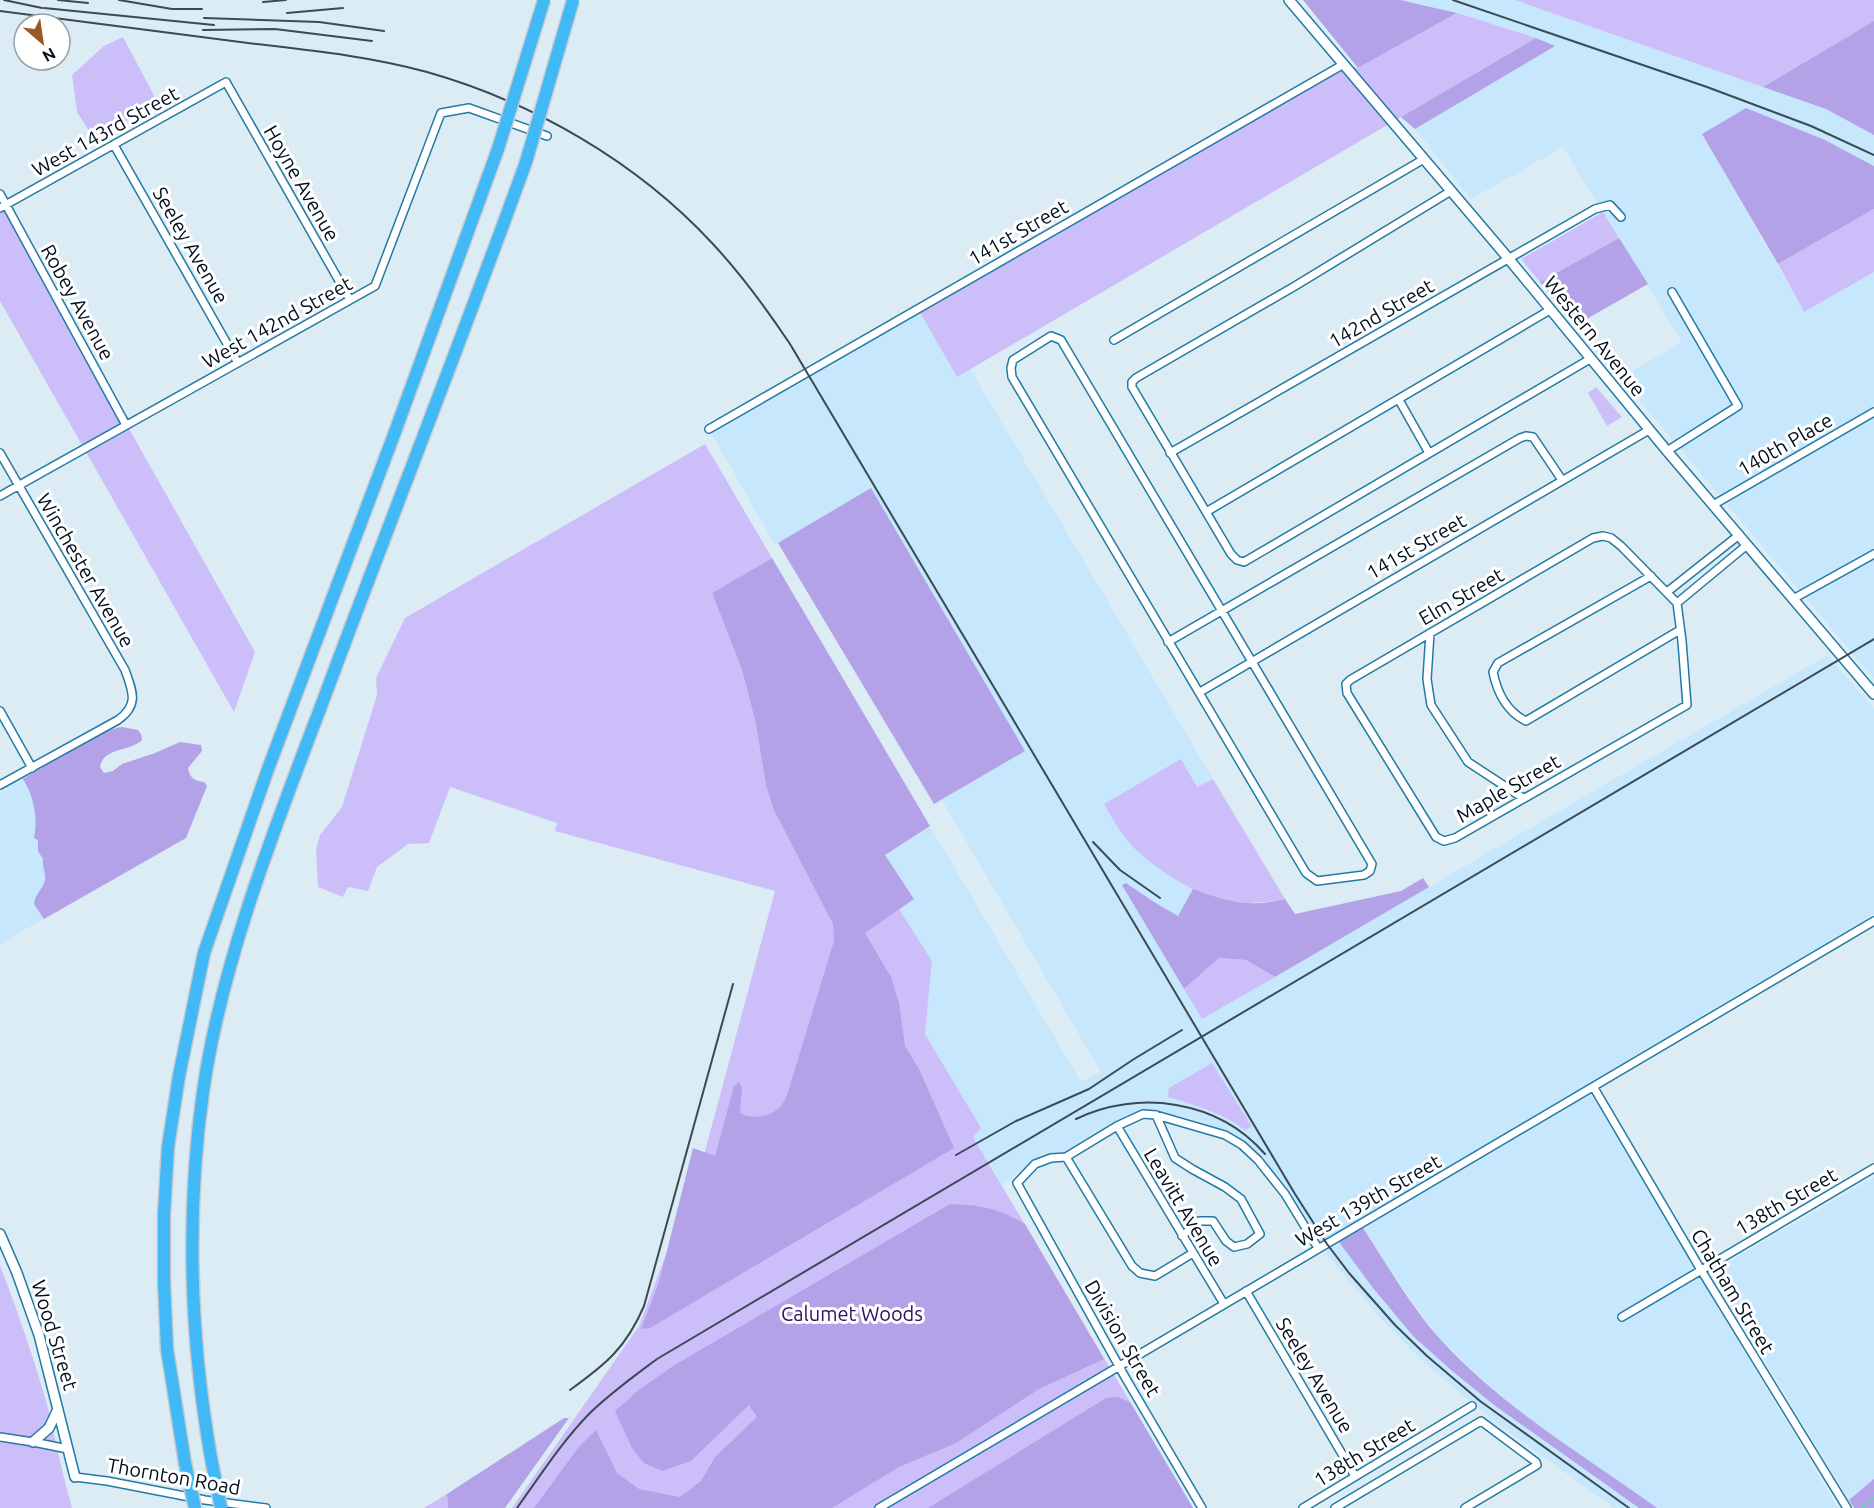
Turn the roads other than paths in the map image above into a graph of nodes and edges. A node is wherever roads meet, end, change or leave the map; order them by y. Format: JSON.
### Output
{"nodes":[{"id":1,"x":544,"y":0,"type":"edge"},
{"id":2,"x":573,"y":0,"type":"edge"},
{"id":3,"x":1288,"y":0,"type":"edge"},
{"id":4,"x":1344,"y":64,"type":"junction"},
{"id":5,"x":226,"y":82,"type":"joint"},
{"id":6,"x":547,"y":136,"type":"dead end"},
{"id":7,"x":114,"y":145,"type":"junction"},
{"id":8,"x":1424,"y":159,"type":"junction"},
{"id":9,"x":1451,"y":191,"type":"junction"},
{"id":10,"x":0,"y":194,"type":"edge"},
{"id":11,"x":3,"y":206,"type":"edge"},
{"id":12,"x":1621,"y":217,"type":"dead end"},
{"id":13,"x":1508,"y":258,"type":"junction"},
{"id":14,"x":1672,"y":292,"type":"dead end"},
{"id":15,"x":350,"y":300,"type":"junction"},
{"id":16,"x":1550,"y":310,"type":"junction"},
{"id":17,"x":1114,"y":339,"type":"dead end"},
{"id":18,"x":1590,"y":359,"type":"junction"},
{"id":19,"x":238,"y":363,"type":"junction"},
{"id":20,"x":1399,"y":400,"type":"junction"},
{"id":21,"x":1874,"y":411,"type":"edge"},
{"id":22,"x":126,"y":425,"type":"junction"},
{"id":23,"x":709,"y":429,"type":"dead end"},
{"id":24,"x":1649,"y":430,"type":"junction"},
{"id":25,"x":1666,"y":451,"type":"junction"},
{"id":26,"x":0,"y":453,"type":"edge"},
{"id":27,"x":1170,"y":453,"type":"junction"},
{"id":28,"x":1429,"y":453,"type":"junction"},
{"id":29,"x":1562,"y":480,"type":"junction"},
{"id":30,"x":18,"y":486,"type":"junction"},
{"id":31,"x":0,"y":496,"type":"edge"},
{"id":32,"x":1713,"y":505,"type":"junction"},
{"id":33,"x":1206,"y":512,"type":"junction"},
{"id":34,"x":1738,"y":535,"type":"junction"},
{"id":35,"x":1747,"y":545,"type":"junction"},
{"id":36,"x":1874,"y":554,"type":"edge"},
{"id":37,"x":1652,"y":576,"type":"junction"},
{"id":38,"x":1667,"y":592,"type":"junction"},
{"id":39,"x":1793,"y":599,"type":"junction"},
{"id":40,"x":1677,"y":603,"type":"junction"},
{"id":41,"x":1222,"y":612,"type":"junction"},
{"id":42,"x":1680,"y":630,"type":"junction"},
{"id":43,"x":1430,"y":633,"type":"junction"},
{"id":44,"x":1168,"y":642,"type":"junction"},
{"id":45,"x":1251,"y":662,"type":"junction"},
{"id":46,"x":1346,"y":684,"type":"joint"},
{"id":47,"x":1200,"y":692,"type":"junction"},
{"id":48,"x":1874,"y":694,"type":"edge"},
{"id":49,"x":0,"y":711,"type":"edge"},
{"id":50,"x":32,"y":768,"type":"junction"},
{"id":51,"x":0,"y":785,"type":"edge"},
{"id":52,"x":1523,"y":798,"type":"junction"},
{"id":53,"x":1874,"y":921,"type":"edge"},
{"id":54,"x":1594,"y":1088,"type":"junction"},
{"id":55,"x":1156,"y":1115,"type":"junction"},
{"id":56,"x":1117,"y":1126,"type":"junction"},
{"id":57,"x":1066,"y":1157,"type":"junction"},
{"id":58,"x":1874,"y":1168,"type":"edge"},
{"id":59,"x":0,"y":1234,"type":"edge"},
{"id":60,"x":1182,"y":1236,"type":"junction"},
{"id":61,"x":1318,"y":1248,"type":"junction"},
{"id":62,"x":1193,"y":1253,"type":"junction"},
{"id":63,"x":1701,"y":1270,"type":"junction"},
{"id":64,"x":1246,"y":1291,"type":"junction"},
{"id":65,"x":1224,"y":1304,"type":"junction"},
{"id":66,"x":1622,"y":1317,"type":"dead end"},
{"id":67,"x":1119,"y":1366,"type":"junction"},
{"id":68,"x":1472,"y":1406,"type":"dead end"},
{"id":69,"x":58,"y":1409,"type":"junction"},
{"id":70,"x":0,"y":1437,"type":"edge"},
{"id":71,"x":33,"y":1442,"type":"junction"},
{"id":72,"x":68,"y":1449,"type":"junction"},
{"id":73,"x":1355,"y":1476,"type":"junction"},
{"id":74,"x":75,"y":1477,"type":"joint"},
{"id":75,"x":195,"y":1508,"type":"edge"},
{"id":76,"x":221,"y":1508,"type":"edge"},
{"id":77,"x":266,"y":1508,"type":"edge"},
{"id":78,"x":879,"y":1508,"type":"edge"},
{"id":79,"x":1202,"y":1508,"type":"edge"},
{"id":80,"x":1303,"y":1508,"type":"edge"},
{"id":81,"x":1335,"y":1508,"type":"edge"},
{"id":82,"x":1465,"y":1508,"type":"edge"},
{"id":83,"x":1848,"y":1508,"type":"edge"}],
"edges":[{"from":1,"to":75,"type":"highway","bridge":true},
{"from":2,"to":76,"type":"highway","bridge":true},
{"from":3,"to":4,"type":"main road","name":"Western Avenue"},
{"from":4,"to":8,"type":"main road","name":"Western Avenue"},
{"from":4,"to":23,"type":"street","name":"141st Street"},
{"from":5,"to":7,"type":"street","name":"West 143rd Street"},
{"from":5,"to":15,"type":"street","name":"Hoyne Avenue"},
{"from":6,"to":15,"type":"street","name":"West 142nd Street"},
{"from":7,"to":11,"type":"street","name":"West 143rd Street"},
{"from":7,"to":19,"type":"street","name":"Seeley Avenue"},
{"from":8,"to":9,"type":"main road","name":"Western Avenue"},
{"from":8,"to":17,"type":"street"},
{"from":9,"to":13,"type":"main road","name":"Western Avenue"},
{"from":9,"to":27,"type":"street"},
{"from":10,"to":11,"type":"street","name":"Robey Avenue"},
{"from":11,"to":22,"type":"street","name":"Robey Avenue"},
{"from":12,"to":13,"type":"street","name":"142nd Street"},
{"from":13,"to":16,"type":"main road","name":"Western Avenue"},
{"from":13,"to":27,"type":"street","name":"142nd Street"},
{"from":14,"to":25,"type":"street"},
{"from":15,"to":19,"type":"street","name":"West 142nd Street"},
{"from":16,"to":18,"type":"main road","name":"Western Avenue"},
{"from":16,"to":20,"type":"street"},
{"from":18,"to":24,"type":"main road","name":"Western Avenue"},
{"from":18,"to":28,"type":"street"},
{"from":19,"to":22,"type":"street","name":"West 142nd Street"},
{"from":20,"to":28,"type":"street"},
{"from":20,"to":33,"type":"street"},
{"from":21,"to":32,"type":"street","name":"140th Place"},
{"from":22,"to":30,"type":"street","name":"West 142nd Street"},
{"from":24,"to":25,"type":"main road","name":"Western Avenue"},
{"from":24,"to":29,"type":"street","name":"141st Street"},
{"from":25,"to":32,"type":"main road","name":"Western Avenue"},
{"from":26,"to":30,"type":"street","name":"Winchester Avenue"},
{"from":27,"to":33,"type":"street"},
{"from":28,"to":33,"type":"street"},
{"from":29,"to":41,"type":"street"},
{"from":29,"to":45,"type":"street","name":"141st Street"},
{"from":30,"to":31,"type":"street","name":"West 142nd Street"},
{"from":30,"to":50,"type":"street","name":"Winchester Avenue"},
{"from":32,"to":34,"type":"main road","name":"Western Avenue"},
{"from":34,"to":35,"type":"main road","name":"Western Avenue"},
{"from":34,"to":38,"type":"street"},
{"from":35,"to":39,"type":"main road","name":"Western Avenue"},
{"from":35,"to":40,"type":"street"},
{"from":36,"to":39,"type":"street"},
{"from":37,"to":38,"type":"street"},
{"from":37,"to":42,"type":"street"},
{"from":37,"to":43,"type":"street","name":"Elm Street"},
{"from":38,"to":40,"type":"street"},
{"from":39,"to":48,"type":"main road","name":"Western Avenue"},
{"from":40,"to":42,"type":"street"},
{"from":41,"to":44,"type":"street"},
{"from":41,"to":44,"type":"street"},
{"from":41,"to":45,"type":"street"},
{"from":42,"to":52,"type":"street","name":"Maple Street"},
{"from":43,"to":46,"type":"street","name":"Elm Street"},
{"from":43,"to":52,"type":"street"},
{"from":44,"to":47,"type":"street"},
{"from":45,"to":47,"type":"street","name":"141st Street"},
{"from":45,"to":47,"type":"street"},
{"from":46,"to":52,"type":"street","name":"Maple Street"},
{"from":49,"to":50,"type":"street"},
{"from":50,"to":51,"type":"street"},
{"from":53,"to":54,"type":"street","name":"West 139th Street"},
{"from":54,"to":61,"type":"street","name":"West 139th Street"},
{"from":54,"to":63,"type":"street","name":"Chatham Street"},
{"from":55,"to":56,"type":"street"},
{"from":55,"to":60,"type":"street"},
{"from":55,"to":61,"type":"street"},
{"from":56,"to":57,"type":"street"},
{"from":56,"to":60,"type":"street","name":"Leavitt Avenue"},
{"from":57,"to":62,"type":"street"},
{"from":57,"to":67,"type":"street","name":"Division Street"},
{"from":58,"to":63,"type":"street","name":"138th Street"},
{"from":59,"to":69,"type":"main road","name":"Wood Street"},
{"from":60,"to":62,"type":"street","name":"Leavitt Avenue"},
{"from":61,"to":64,"type":"street","name":"West 139th Street"},
{"from":62,"to":65,"type":"street","name":"Leavitt Avenue"},
{"from":63,"to":66,"type":"street","name":"138th Street"},
{"from":63,"to":83,"type":"street","name":"Chatham Street"},
{"from":64,"to":65,"type":"street","name":"West 139th Street"},
{"from":64,"to":73,"type":"street","name":"Seeley Avenue"},
{"from":65,"to":67,"type":"street","name":"West 139th Street"},
{"from":67,"to":78,"type":"street","name":"West 139th Street"},
{"from":67,"to":79,"type":"street","name":"Division Street"},
{"from":68,"to":73,"type":"street","name":"138th Street"},
{"from":69,"to":71,"type":"main road"},
{"from":69,"to":72,"type":"main road","name":"Wood Street"},
{"from":70,"to":71,"type":"street"},
{"from":71,"to":72,"type":"street"},
{"from":72,"to":74,"type":"main road","name":"Wood Street"},
{"from":73,"to":80,"type":"street","name":"138th Street"},
{"from":74,"to":77,"type":"street","name":"Thornton Road"},
{"from":81,"to":82,"type":"street"}]}
